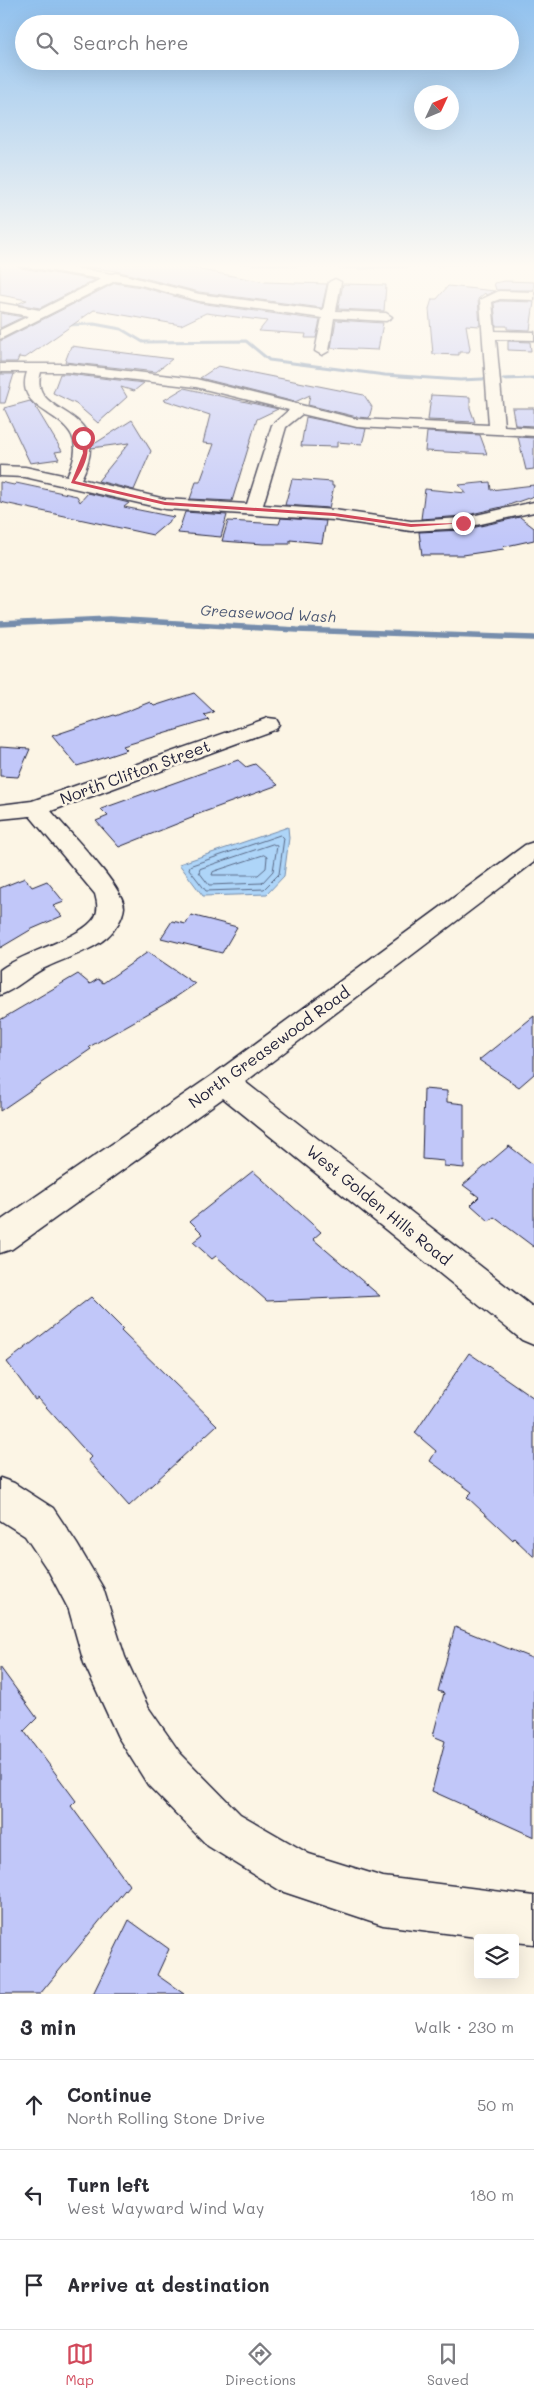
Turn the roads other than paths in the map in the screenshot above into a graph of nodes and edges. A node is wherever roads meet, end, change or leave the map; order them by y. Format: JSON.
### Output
{"nodes":[{"id":1,"x":492,"y":356,"type":"edge"},
{"id":2,"x":0,"y":368,"type":"edge"},
{"id":3,"x":35,"y":369,"type":"junction"},
{"id":4,"x":298,"y":410,"type":"junction"},
{"id":5,"x":497,"y":431,"type":"junction"},
{"id":6,"x":534,"y":432,"type":"edge"},
{"id":7,"x":0,"y":471,"type":"edge"},
{"id":8,"x":72,"y":482,"type":"junction"},
{"id":9,"x":534,"y":507,"type":"edge"},
{"id":10,"x":254,"y":509,"type":"junction"},
{"id":11,"x":268,"y":724,"type":"dead end"},
{"id":12,"x":36,"y":808,"type":"junction"},
{"id":13,"x":0,"y":812,"type":"edge"},
{"id":14,"x":534,"y":850,"type":"edge"},
{"id":15,"x":0,"y":985,"type":"edge"},
{"id":16,"x":224,"y":1082,"type":"junction"},
{"id":17,"x":0,"y":1239,"type":"edge"},
{"id":18,"x":534,"y":1329,"type":"edge"},
{"id":19,"x":0,"y":1497,"type":"edge"},
{"id":20,"x":534,"y":1920,"type":"edge"}],
"edges":[{"from":1,"to":5,"type":"street"},
{"from":2,"to":3,"type":"street"},
{"from":3,"to":4,"type":"street"},
{"from":3,"to":8,"type":"street"},
{"from":4,"to":5,"type":"street"},
{"from":4,"to":10,"type":"street"},
{"from":5,"to":6,"type":"street"},
{"from":7,"to":8,"type":"street"},
{"from":8,"to":10,"type":"street"},
{"from":9,"to":10,"type":"street"},
{"from":11,"to":12,"type":"street","name":"North Clifton Street"},
{"from":12,"to":13,"type":"street","name":"North Clifton Street"},
{"from":12,"to":15,"type":"street"},
{"from":14,"to":16,"type":"street","name":"North Greasewood Road"},
{"from":16,"to":17,"type":"street","name":"North Greasewood Road"},
{"from":16,"to":18,"type":"street","name":"West Golden Hills Road"},
{"from":19,"to":20,"type":"street"}]}
